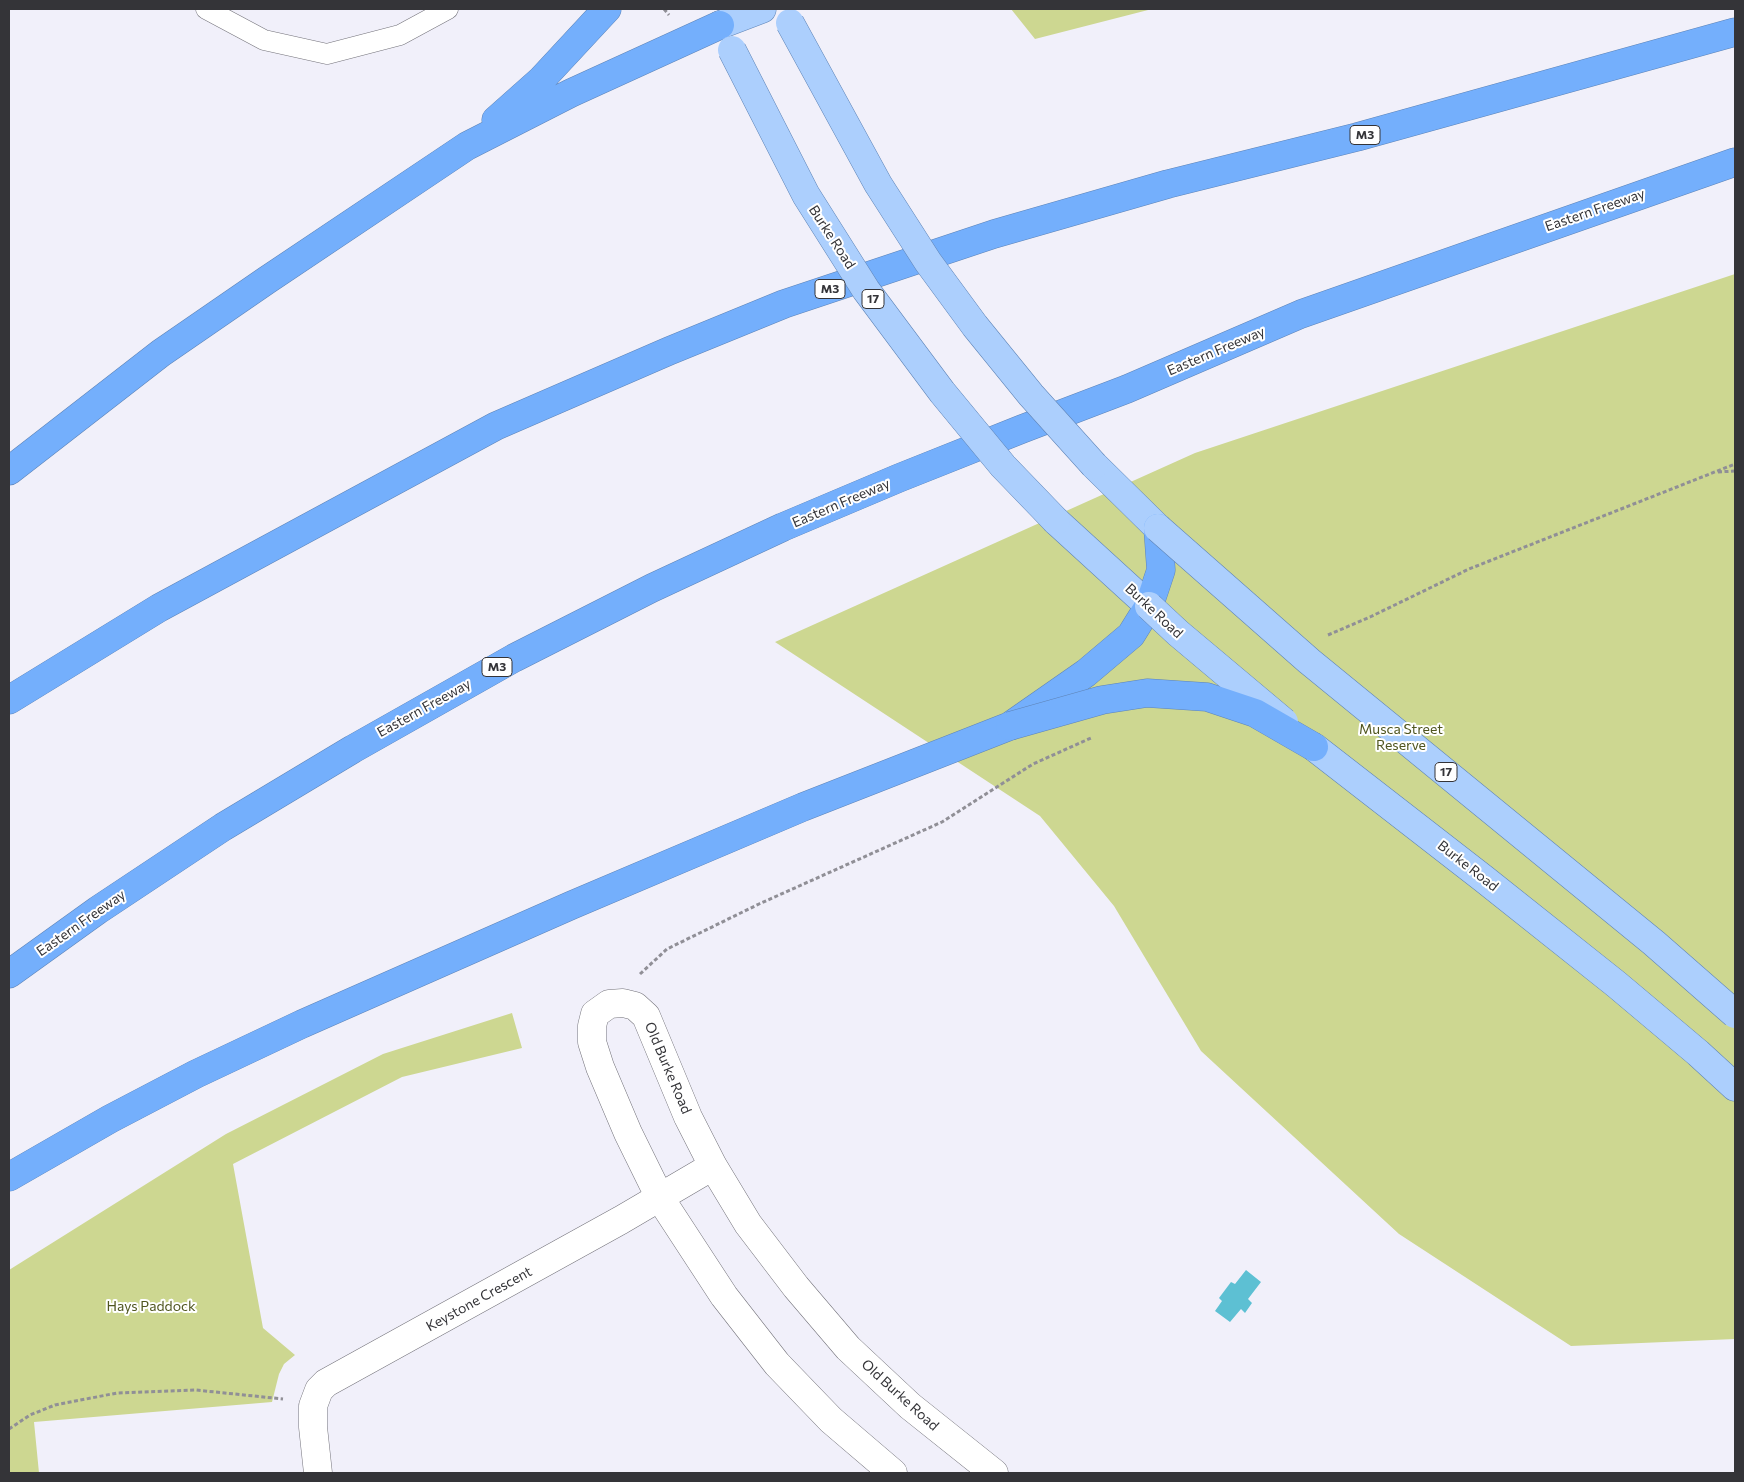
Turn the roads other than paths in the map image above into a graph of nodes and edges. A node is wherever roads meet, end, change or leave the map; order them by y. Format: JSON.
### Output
{"nodes":[{"id":1,"x":206,"y":9,"type":"edge"},
{"id":2,"x":448,"y":9,"type":"edge"},
{"id":3,"x":607,"y":9,"type":"edge"},
{"id":4,"x":762,"y":9,"type":"edge"},
{"id":5,"x":786,"y":16,"type":"edge"},
{"id":6,"x":717,"y":17,"type":"edge"},
{"id":7,"x":1735,"y":32,"type":"edge"},
{"id":8,"x":468,"y":146,"type":"junction"},
{"id":9,"x":1735,"y":162,"type":"edge"},
{"id":10,"x":9,"y":471,"type":"edge"},
{"id":11,"x":1158,"y":528,"type":"junction"},
{"id":12,"x":1149,"y":606,"type":"junction"},
{"id":13,"x":9,"y":700,"type":"edge"},
{"id":14,"x":1010,"y":726,"type":"junction"},
{"id":15,"x":1314,"y":747,"type":"junction"},
{"id":16,"x":9,"y":974,"type":"edge"},
{"id":17,"x":1735,"y":1014,"type":"edge"},
{"id":18,"x":1735,"y":1087,"type":"edge"},
{"id":19,"x":713,"y":1166,"type":"junction"},
{"id":20,"x":9,"y":1178,"type":"edge"},
{"id":21,"x":660,"y":1198,"type":"junction"},
{"id":22,"x":318,"y":1473,"type":"edge"},
{"id":23,"x":893,"y":1473,"type":"edge"},
{"id":24,"x":994,"y":1473,"type":"edge"}],
"edges":[{"from":1,"to":2,"type":"lane"},
{"from":3,"to":8,"type":"highway"},
{"from":4,"to":6,"type":"main road"},
{"from":5,"to":11,"type":"main road","number":"17","bridge":true},
{"from":6,"to":8,"type":"highway"},
{"from":6,"to":12,"type":"main road","name":"Burke Road","number":"17","bridge":true},
{"from":7,"to":13,"type":"highway","number":"M3"},
{"from":8,"to":10,"type":"highway"},
{"from":9,"to":16,"type":"highway","name":"Eastern Freeway","number":"M3"},
{"from":11,"to":12,"type":"highway"},
{"from":11,"to":17,"type":"main road","number":"17","bridge":true},
{"from":12,"to":14,"type":"highway","bridge":true},
{"from":12,"to":15,"type":"main road","name":"Burke Road","number":"17","bridge":true},
{"from":14,"to":15,"type":"highway","bridge":true},
{"from":14,"to":20,"type":"highway"},
{"from":15,"to":18,"type":"main road","name":"Burke Road","number":"17"},
{"from":19,"to":21,"type":"street","name":"Keystone Crescent"},
{"from":19,"to":21,"type":"street","name":"Old Burke Road"},
{"from":19,"to":24,"type":"street","name":"Old Burke Road"},
{"from":21,"to":22,"type":"street","name":"Keystone Crescent"},
{"from":21,"to":23,"type":"street","name":"Old Burke Road"}]}
